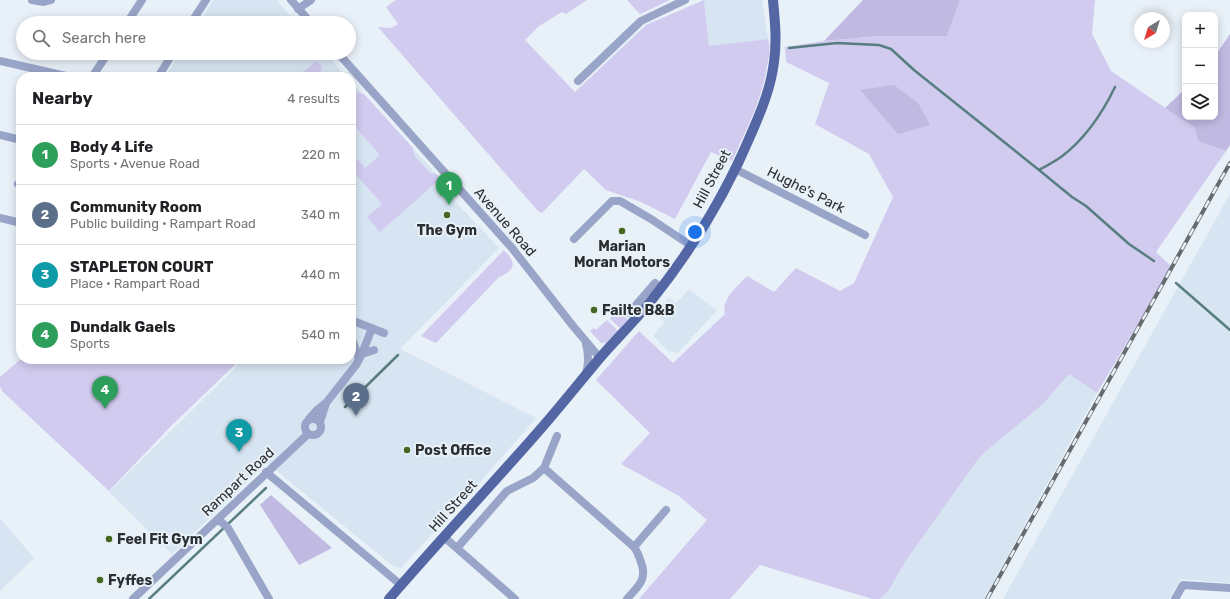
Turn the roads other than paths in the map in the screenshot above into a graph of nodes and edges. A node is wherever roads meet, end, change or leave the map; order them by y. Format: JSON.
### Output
{"nodes":[{"id":1,"x":32,"y":0,"type":"edge"},
{"id":2,"x":52,"y":0,"type":"edge"},
{"id":3,"x":142,"y":0,"type":"edge"},
{"id":4,"x":206,"y":0,"type":"edge"},
{"id":5,"x":291,"y":0,"type":"edge"},
{"id":6,"x":311,"y":0,"type":"edge"},
{"id":7,"x":685,"y":0,"type":"edge"},
{"id":8,"x":773,"y":0,"type":"edge"},
{"id":9,"x":298,"y":8,"type":"junction"},
{"id":10,"x":132,"y":16,"type":"edge"},
{"id":11,"x":196,"y":16,"type":"edge"},
{"id":12,"x":305,"y":16,"type":"edge"},
{"id":13,"x":103,"y":60,"type":"edge"},
{"id":14,"x":169,"y":60,"type":"edge"},
{"id":15,"x":344,"y":60,"type":"edge"},
{"id":16,"x":0,"y":61,"type":"edge"},
{"id":17,"x":48,"y":72,"type":"edge"},
{"id":18,"x":95,"y":72,"type":"edge"},
{"id":19,"x":161,"y":72,"type":"edge"},
{"id":20,"x":355,"y":72,"type":"edge"},
{"id":21,"x":356,"y":73,"type":"edge"},
{"id":22,"x":578,"y":81,"type":"dead end"},
{"id":23,"x":0,"y":135,"type":"edge"},
{"id":24,"x":16,"y":139,"type":"edge"},
{"id":25,"x":735,"y":169,"type":"junction"},
{"id":26,"x":0,"y":218,"type":"edge"},
{"id":27,"x":16,"y":222,"type":"edge"},
{"id":28,"x":865,"y":235,"type":"dead end"},
{"id":29,"x":574,"y":239,"type":"dead end"},
{"id":30,"x":690,"y":245,"type":"junction"},
{"id":31,"x":661,"y":288,"type":"junction"},
{"id":32,"x":629,"y":313,"type":"dead end"},
{"id":33,"x":356,"y":322,"type":"edge"},
{"id":34,"x":372,"y":328,"type":"junction"},
{"id":35,"x":384,"y":333,"type":"dead end"},
{"id":36,"x":586,"y":342,"type":"junction"},
{"id":37,"x":356,"y":346,"type":"edge"},
{"id":38,"x":374,"y":350,"type":"dead end"},
{"id":39,"x":361,"y":356,"type":"junction"},
{"id":40,"x":600,"y":358,"type":"junction"},
{"id":41,"x":586,"y":375,"type":"junction"},
{"id":42,"x":326,"y":403,"type":"junction"},
{"id":43,"x":309,"y":419,"type":"junction"},
{"id":44,"x":320,"y":422,"type":"junction"},
{"id":45,"x":308,"y":434,"type":"junction"},
{"id":46,"x":558,"y":436,"type":"dead end"},
{"id":47,"x":544,"y":468,"type":"junction"},
{"id":48,"x":266,"y":472,"type":"junction"},
{"id":49,"x":666,"y":510,"type":"dead end"},
{"id":50,"x":223,"y":524,"type":"junction"},
{"id":51,"x":444,"y":537,"type":"junction"},
{"id":52,"x":634,"y":547,"type":"junction"},
{"id":53,"x":457,"y":548,"type":"junction"},
{"id":54,"x":402,"y":585,"type":"junction"},
{"id":55,"x":1230,"y":588,"type":"edge"},
{"id":56,"x":133,"y":599,"type":"edge"},
{"id":57,"x":269,"y":599,"type":"edge"},
{"id":58,"x":389,"y":599,"type":"edge"},
{"id":59,"x":515,"y":599,"type":"edge"},
{"id":60,"x":627,"y":599,"type":"edge"},
{"id":61,"x":1175,"y":599,"type":"edge"}],
"edges":[{"from":1,"to":2,"type":"street"},
{"from":3,"to":10,"type":"street"},
{"from":4,"to":11,"type":"street"},
{"from":5,"to":9,"type":"street"},
{"from":6,"to":9,"type":"street"},
{"from":7,"to":22,"type":"street"},
{"from":8,"to":25,"type":"main road","name":"Hill Street"},
{"from":9,"to":12,"type":"street"},
{"from":13,"to":18,"type":"street"},
{"from":14,"to":19,"type":"street"},
{"from":15,"to":20,"type":"street","name":"Avenue Road"},
{"from":16,"to":17,"type":"street"},
{"from":21,"to":36,"type":"street","name":"Avenue Road"},
{"from":23,"to":24,"type":"street"},
{"from":25,"to":28,"type":"street","name":"Hughe's Park"},
{"from":25,"to":30,"type":"main road","name":"Hill Street"},
{"from":26,"to":27,"type":"street"},
{"from":29,"to":30,"type":"street"},
{"from":30,"to":31,"type":"main road","name":"Hill Street"},
{"from":31,"to":32,"type":"street"},
{"from":31,"to":40,"type":"main road","name":"Hill Street"},
{"from":33,"to":34,"type":"street"},
{"from":34,"to":35,"type":"street"},
{"from":34,"to":39,"type":"street"},
{"from":36,"to":40,"type":"street","name":"Avenue Road"},
{"from":36,"to":41,"type":"street"},
{"from":37,"to":39,"type":"street"},
{"from":38,"to":39,"type":"street"},
{"from":39,"to":42,"type":"street"},
{"from":40,"to":41,"type":"main road","name":"Hill Street"},
{"from":41,"to":51,"type":"main road","name":"Hill Street"},
{"from":42,"to":43,"type":"street"},
{"from":42,"to":44,"type":"street"},
{"from":43,"to":44,"type":"street"},
{"from":43,"to":45,"type":"street"},
{"from":44,"to":45,"type":"street"},
{"from":45,"to":48,"type":"street","name":"Rampart Road"},
{"from":46,"to":47,"type":"street"},
{"from":47,"to":52,"type":"street"},
{"from":47,"to":53,"type":"street"},
{"from":48,"to":50,"type":"street","name":"Rampart Road"},
{"from":48,"to":54,"type":"street"},
{"from":49,"to":52,"type":"street"},
{"from":50,"to":56,"type":"street","name":"Rampart Road"},
{"from":50,"to":57,"type":"street"},
{"from":51,"to":53,"type":"street"},
{"from":51,"to":54,"type":"main road","name":"Hill Street"},
{"from":52,"to":60,"type":"street"},
{"from":53,"to":59,"type":"street"},
{"from":54,"to":58,"type":"main road","name":"Hill Street"},
{"from":55,"to":61,"type":"street"}]}
